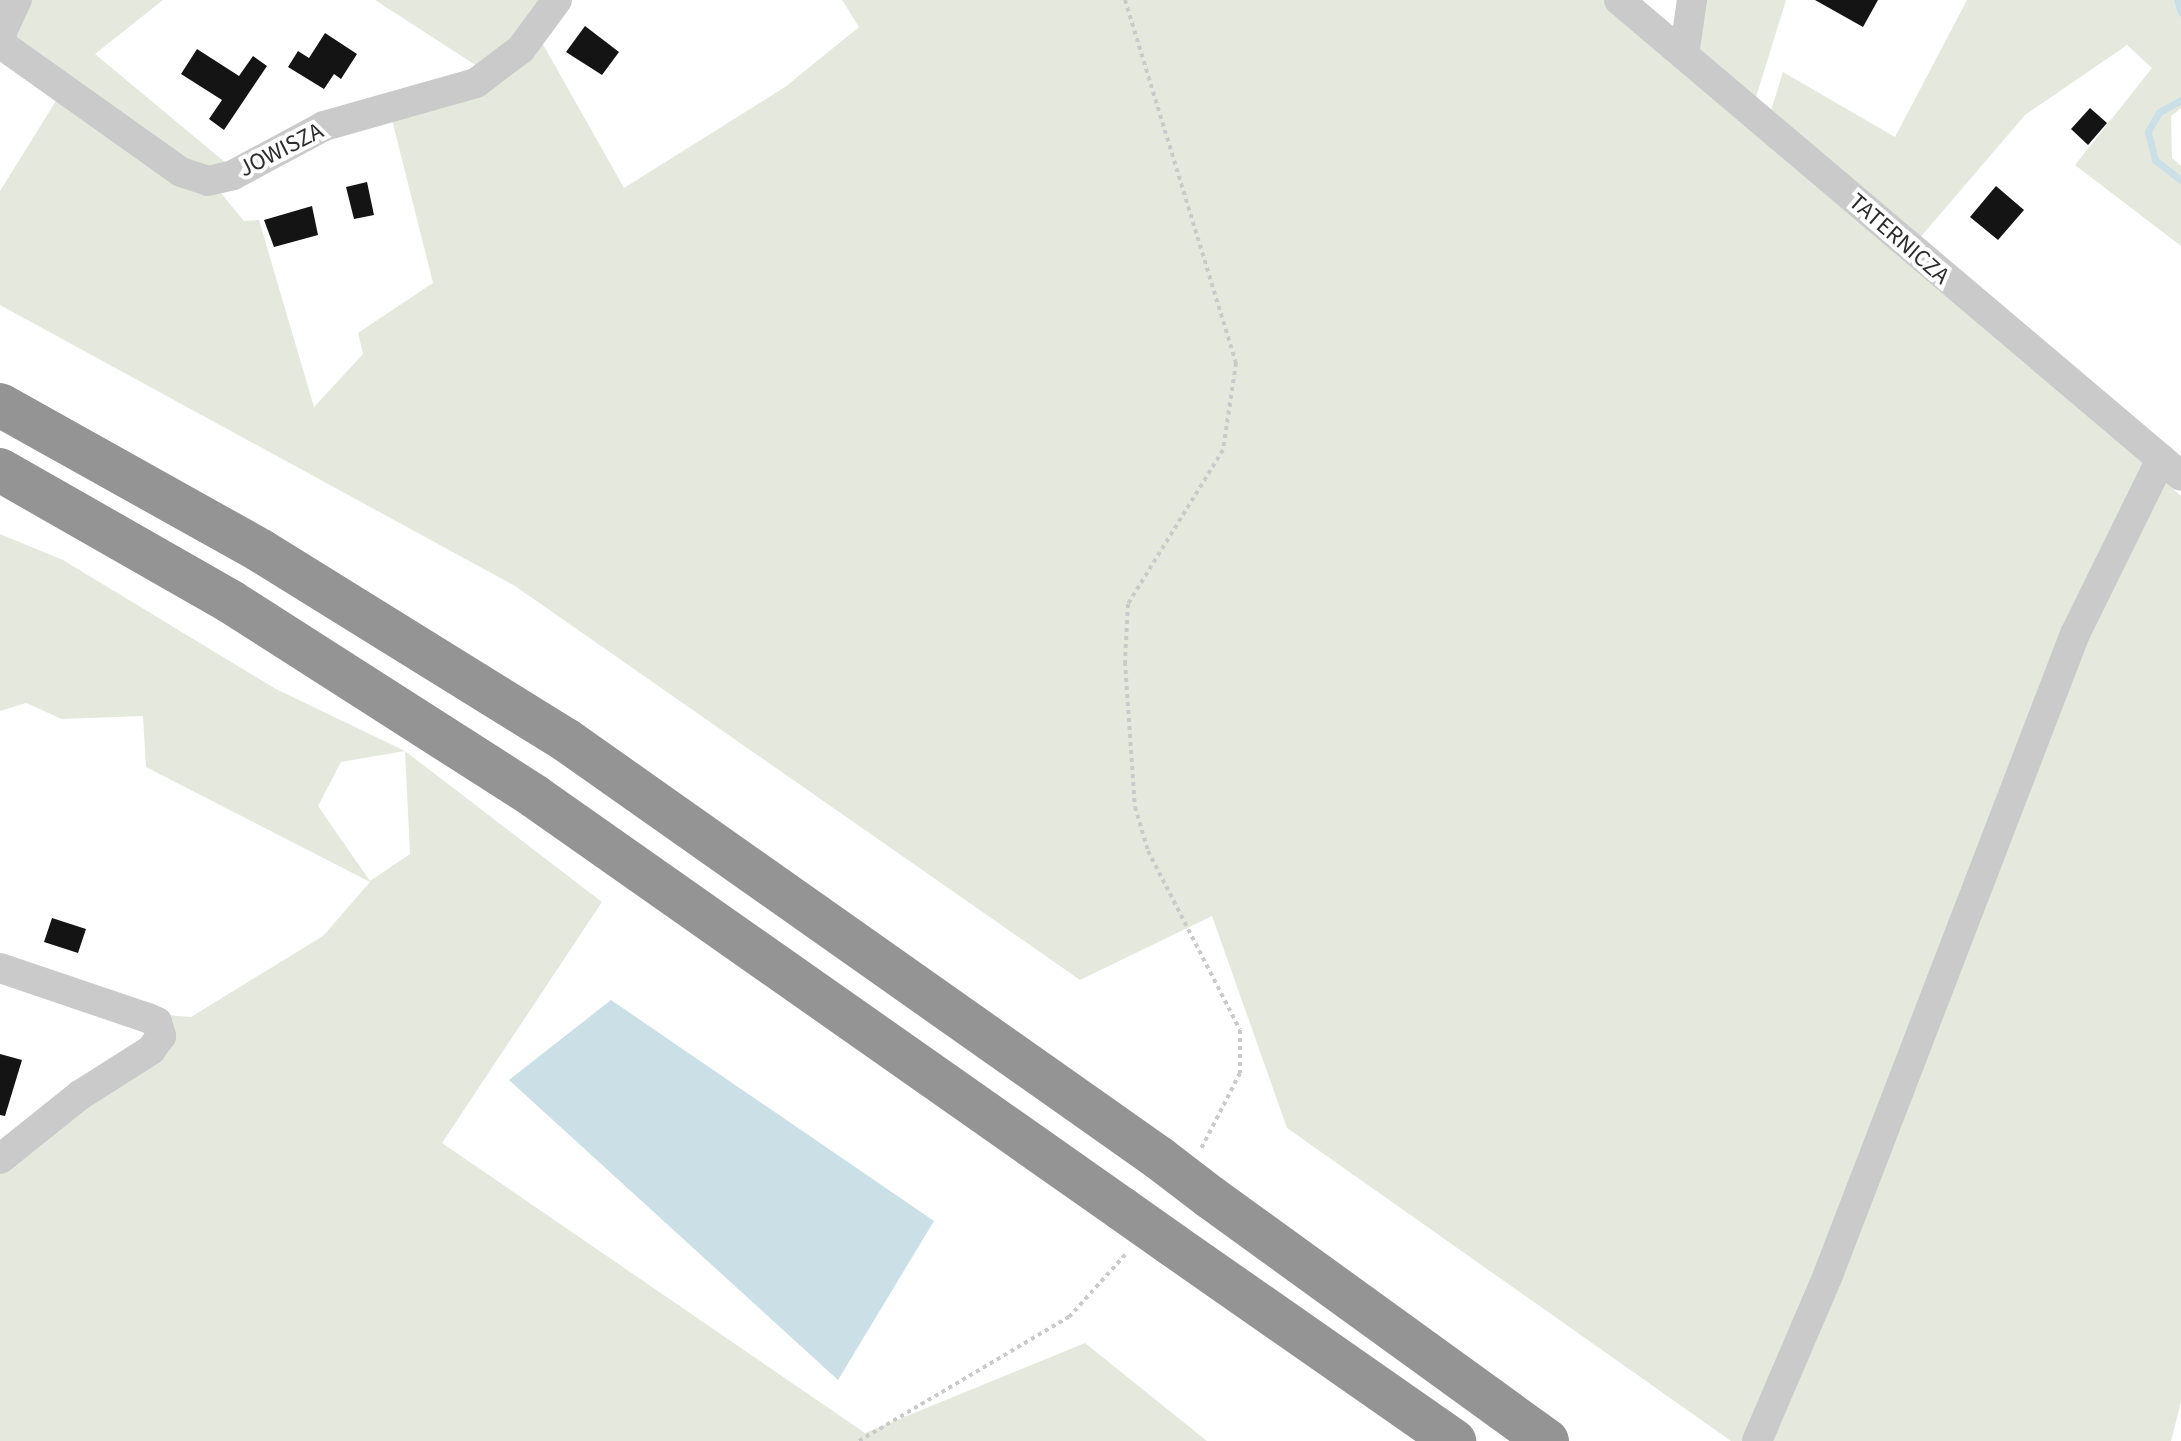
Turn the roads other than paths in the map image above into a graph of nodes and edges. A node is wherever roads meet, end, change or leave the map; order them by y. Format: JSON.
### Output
{"nodes":[{"id":1,"x":17,"y":0,"type":"edge"},
{"id":2,"x":557,"y":0,"type":"edge"},
{"id":3,"x":1619,"y":0,"type":"edge"},
{"id":4,"x":1692,"y":0,"type":"edge"},
{"id":5,"x":2,"y":40,"type":"edge"},
{"id":6,"x":1684,"y":55,"type":"junction"},
{"id":7,"x":0,"y":405,"type":"edge"},
{"id":8,"x":2171,"y":467,"type":"edge"},
{"id":9,"x":0,"y":470,"type":"edge"},
{"id":10,"x":0,"y":968,"type":"edge"},
{"id":11,"x":0,"y":1159,"type":"edge"},
{"id":12,"x":1454,"y":1441,"type":"edge"},
{"id":13,"x":1547,"y":1441,"type":"edge"},
{"id":14,"x":1757,"y":1441,"type":"edge"}],
"edges":[{"from":1,"to":5,"type":"street"},
{"from":2,"to":5,"type":"street","name":"JOWISZA"},
{"from":3,"to":6,"type":"street","name":"TATERNICZA"},
{"from":4,"to":6,"type":"street"},
{"from":6,"to":8,"type":"street","name":"TATERNICZA"},
{"from":7,"to":13,"type":"highway","bridge":true},
{"from":8,"to":14,"type":"street"},
{"from":9,"to":12,"type":"highway","bridge":true},
{"from":10,"to":11,"type":"street"}]}
